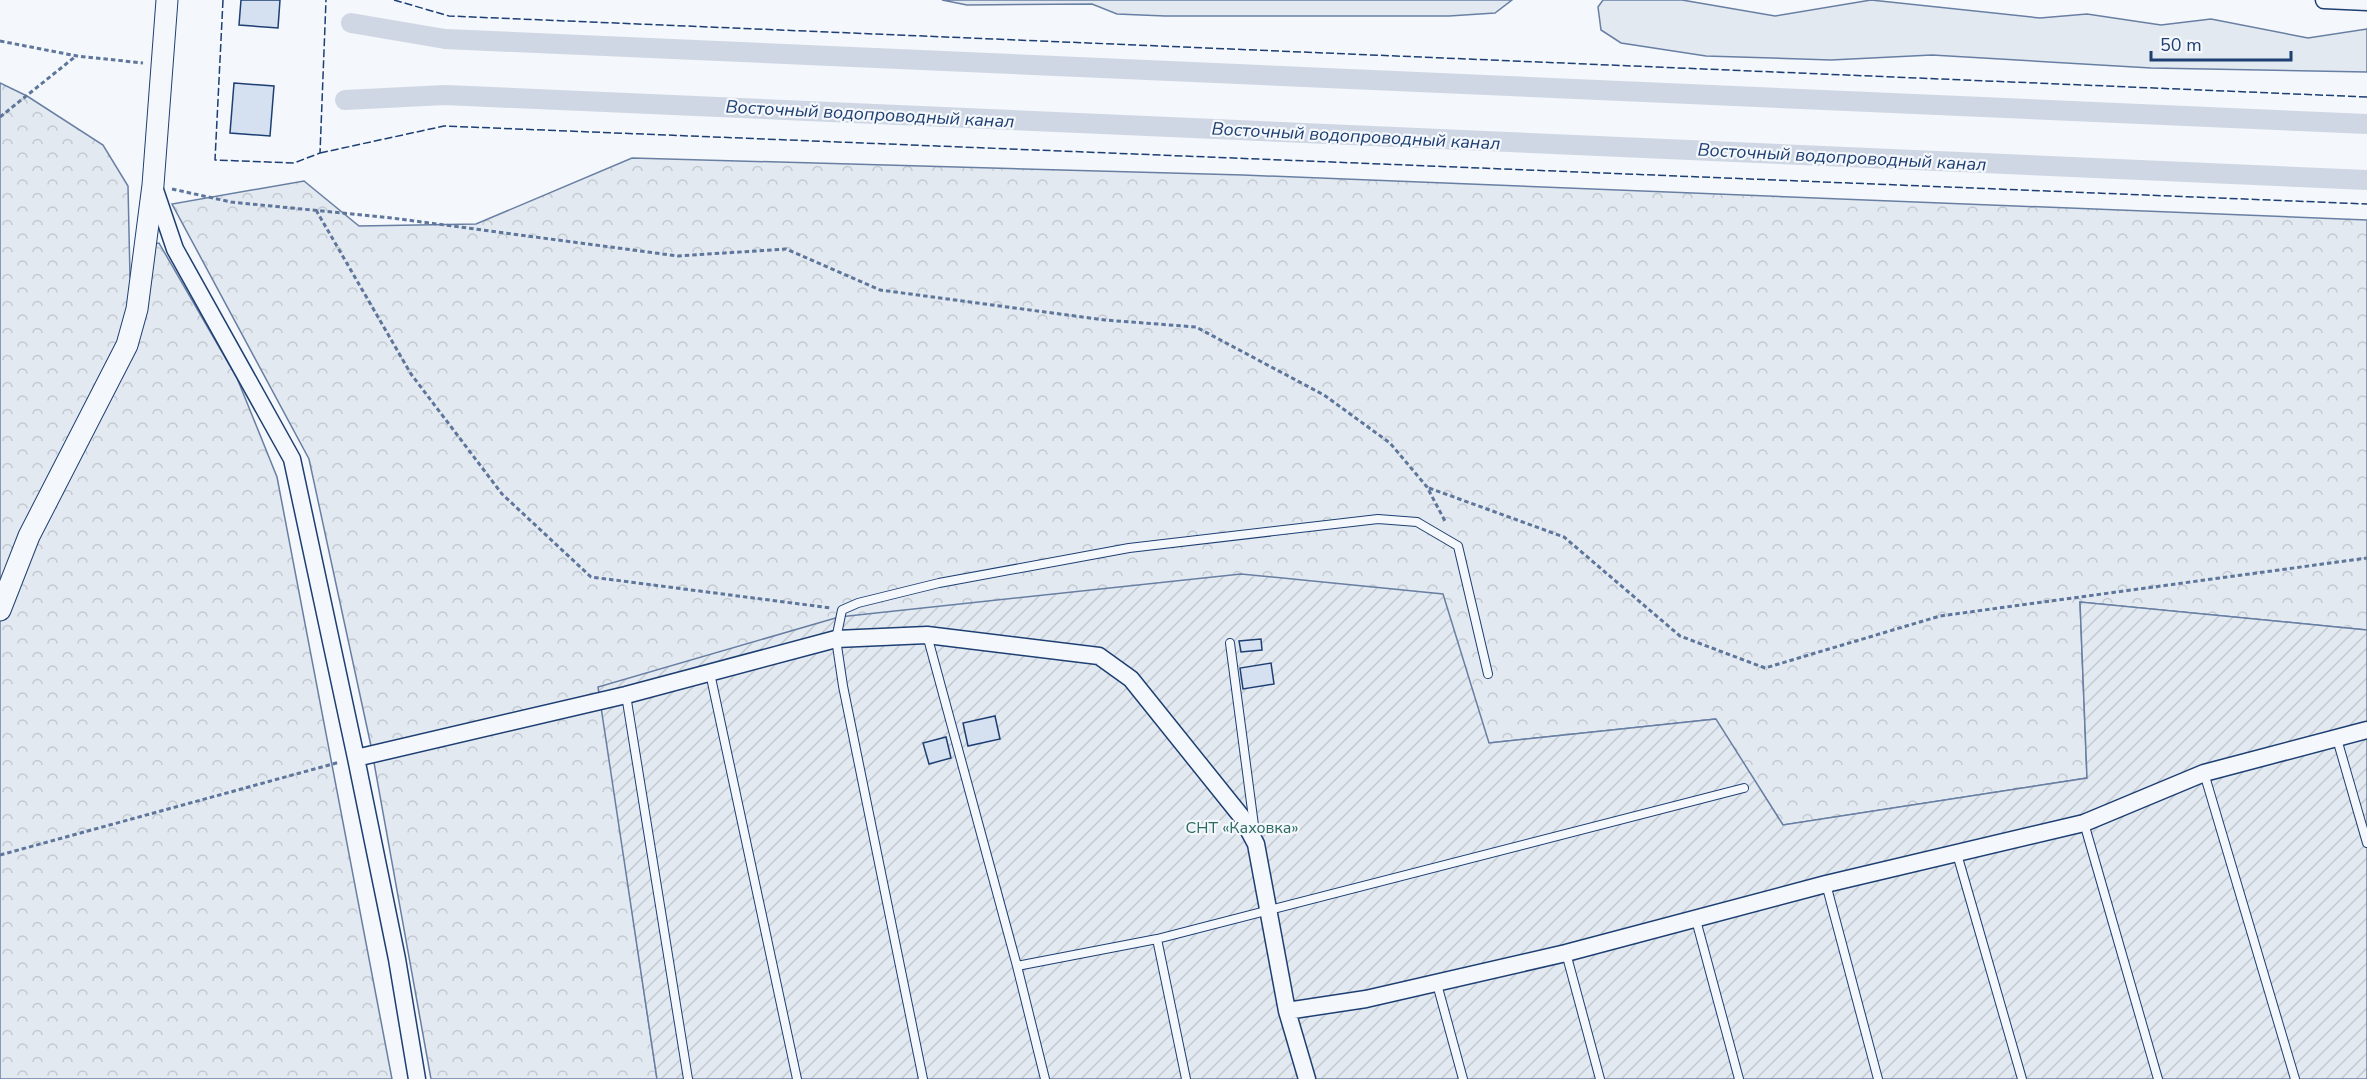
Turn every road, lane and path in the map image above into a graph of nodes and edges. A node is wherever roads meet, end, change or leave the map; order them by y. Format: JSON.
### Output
{"nodes":[{"id":1,"x":167,"y":0,"type":"edge"},
{"id":2,"x":2324,"y":0,"type":"edge"},
{"id":3,"x":2367,"y":2,"type":"edge"},
{"id":4,"x":0,"y":41,"type":"edge"},
{"id":5,"x":76,"y":56,"type":"junction"},
{"id":6,"x":162,"y":65,"type":"junction"},
{"id":7,"x":0,"y":117,"type":"edge"},
{"id":8,"x":153,"y":185,"type":"junction"},
{"id":9,"x":316,"y":210,"type":"junction"},
{"id":10,"x":1427,"y":487,"type":"junction"},
{"id":11,"x":1458,"y":546,"type":"junction"},
{"id":12,"x":2367,"y":558,"type":"edge"},
{"id":13,"x":0,"y":610,"type":"edge"},
{"id":14,"x":842,"y":610,"type":"junction"},
{"id":15,"x":927,"y":635,"type":"junction"},
{"id":16,"x":836,"y":639,"type":"junction"},
{"id":17,"x":1230,"y":643,"type":"dead end"},
{"id":18,"x":710,"y":673,"type":"junction"},
{"id":19,"x":1488,"y":674,"type":"dead end"},
{"id":20,"x":626,"y":695,"type":"junction"},
{"id":21,"x":2367,"y":730,"type":"edge"},
{"id":22,"x":2337,"y":739,"type":"junction"},
{"id":23,"x":356,"y":758,"type":"junction"},
{"id":24,"x":2204,"y":773,"type":"junction"},
{"id":25,"x":1744,"y":789,"type":"dead end"},
{"id":26,"x":2084,"y":823,"type":"junction"},
{"id":27,"x":2367,"y":843,"type":"edge"},
{"id":28,"x":1256,"y":844,"type":"junction"},
{"id":29,"x":1957,"y":854,"type":"junction"},
{"id":30,"x":0,"y":855,"type":"edge"},
{"id":31,"x":1826,"y":884,"type":"junction"},
{"id":32,"x":1268,"y":910,"type":"junction"},
{"id":33,"x":1696,"y":920,"type":"junction"},
{"id":34,"x":1157,"y":939,"type":"junction"},
{"id":35,"x":1566,"y":953,"type":"junction"},
{"id":36,"x":1017,"y":966,"type":"junction"},
{"id":37,"x":1437,"y":984,"type":"junction"},
{"id":38,"x":1287,"y":1011,"type":"junction"},
{"id":39,"x":417,"y":1079,"type":"edge"},
{"id":40,"x":688,"y":1079,"type":"edge"},
{"id":41,"x":797,"y":1079,"type":"edge"},
{"id":42,"x":923,"y":1079,"type":"edge"},
{"id":43,"x":1045,"y":1079,"type":"edge"},
{"id":44,"x":1186,"y":1079,"type":"edge"},
{"id":45,"x":1306,"y":1079,"type":"edge"},
{"id":46,"x":1463,"y":1079,"type":"edge"},
{"id":47,"x":1600,"y":1079,"type":"edge"},
{"id":48,"x":1739,"y":1079,"type":"edge"},
{"id":49,"x":1878,"y":1079,"type":"edge"},
{"id":50,"x":2022,"y":1079,"type":"edge"},
{"id":51,"x":2158,"y":1079,"type":"edge"},
{"id":52,"x":2295,"y":1079,"type":"edge"}],
"edges":[{"from":1,"to":6,"type":"street"},
{"from":2,"to":3,"type":"street"},
{"from":4,"to":5,"type":"path"},
{"from":5,"to":6,"type":"path"},
{"from":5,"to":7,"type":"path"},
{"from":6,"to":8,"type":"street"},
{"from":8,"to":9,"type":"path"},
{"from":8,"to":13,"type":"street"},
{"from":8,"to":23,"type":"street"},
{"from":9,"to":10,"type":"path"},
{"from":9,"to":14,"type":"path"},
{"from":10,"to":11,"type":"path"},
{"from":10,"to":12,"type":"path"},
{"from":11,"to":14,"type":"lane"},
{"from":11,"to":19,"type":"lane"},
{"from":14,"to":16,"type":"lane"},
{"from":15,"to":16,"type":"street"},
{"from":15,"to":28,"type":"street"},
{"from":15,"to":36,"type":"lane"},
{"from":16,"to":18,"type":"street"},
{"from":16,"to":42,"type":"lane"},
{"from":17,"to":28,"type":"lane"},
{"from":18,"to":20,"type":"street"},
{"from":18,"to":41,"type":"lane"},
{"from":20,"to":23,"type":"street"},
{"from":20,"to":40,"type":"lane"},
{"from":21,"to":22,"type":"street"},
{"from":22,"to":24,"type":"street"},
{"from":22,"to":27,"type":"lane"},
{"from":23,"to":30,"type":"path"},
{"from":23,"to":39,"type":"street"},
{"from":24,"to":26,"type":"street"},
{"from":24,"to":52,"type":"lane"},
{"from":25,"to":32,"type":"lane"},
{"from":26,"to":29,"type":"street"},
{"from":26,"to":51,"type":"lane"},
{"from":28,"to":32,"type":"street"},
{"from":29,"to":31,"type":"street"},
{"from":29,"to":50,"type":"lane"},
{"from":31,"to":33,"type":"street"},
{"from":31,"to":49,"type":"lane"},
{"from":32,"to":34,"type":"lane"},
{"from":32,"to":38,"type":"street"},
{"from":33,"to":35,"type":"street"},
{"from":33,"to":48,"type":"lane"},
{"from":34,"to":36,"type":"lane"},
{"from":34,"to":44,"type":"lane"},
{"from":35,"to":37,"type":"street"},
{"from":35,"to":47,"type":"lane"},
{"from":36,"to":43,"type":"lane"},
{"from":37,"to":38,"type":"street"},
{"from":37,"to":46,"type":"lane"},
{"from":38,"to":45,"type":"street"}]}
